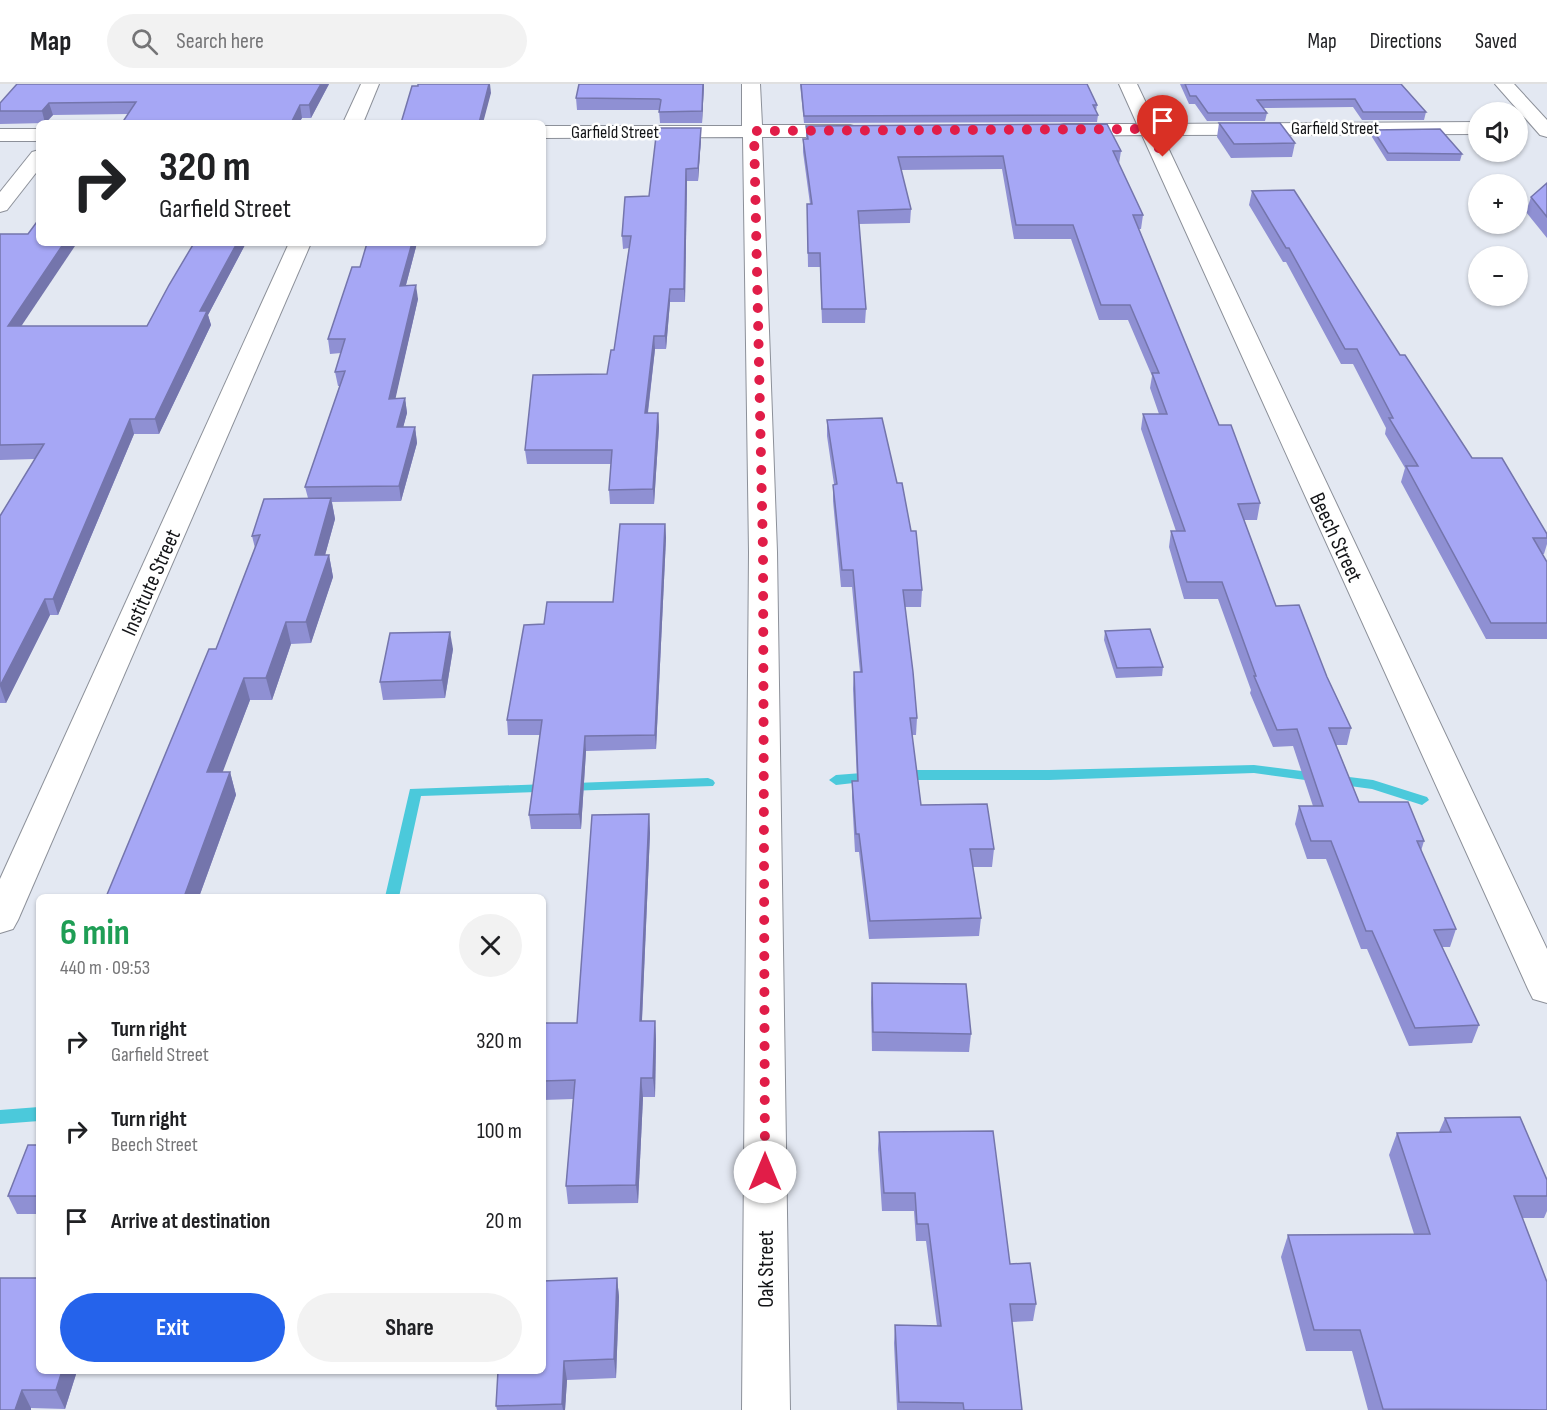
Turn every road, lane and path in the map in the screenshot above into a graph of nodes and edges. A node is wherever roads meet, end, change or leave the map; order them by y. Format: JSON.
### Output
{"nodes":[{"id":1,"x":370,"y":84,"type":"edge"},
{"id":2,"x":751,"y":84,"type":"edge"},
{"id":3,"x":1128,"y":84,"type":"edge"},
{"id":4,"x":1504,"y":84,"type":"edge"},
{"id":5,"x":354,"y":120,"type":"edge"},
{"id":6,"x":1468,"y":128,"type":"edge"},
{"id":7,"x":1528,"y":128,"type":"edge"},
{"id":8,"x":1150,"y":129,"type":"junction"},
{"id":9,"x":1546,"y":129,"type":"edge"},
{"id":10,"x":1047,"y":130,"type":"edge"},
{"id":11,"x":754,"y":131,"type":"junction"},
{"id":12,"x":869,"y":131,"type":"edge"},
{"id":13,"x":546,"y":132,"type":"edge"},
{"id":14,"x":0,"y":135,"type":"edge"},
{"id":15,"x":36,"y":135,"type":"edge"},
{"id":16,"x":36,"y":160,"type":"edge"},
{"id":17,"x":0,"y":206,"type":"edge"},
{"id":18,"x":299,"y":246,"type":"edge"},
{"id":19,"x":0,"y":920,"type":"edge"},
{"id":20,"x":1547,"y":989,"type":"edge"},
{"id":21,"x":766,"y":1410,"type":"edge"}],
"edges":[{"from":1,"to":5,"type":"street"},
{"from":2,"to":11,"type":"street","name":"Oak Street"},
{"from":3,"to":8,"type":"street","name":"Beech Street"},
{"from":4,"to":9,"type":"street"},
{"from":6,"to":8,"type":"street","name":"Garfield Street"},
{"from":7,"to":9,"type":"street"},
{"from":8,"to":10,"type":"street","name":"Garfield Street"},
{"from":8,"to":20,"type":"street","name":"Beech Street"},
{"from":11,"to":12,"type":"street","name":"Garfield Street"},
{"from":11,"to":13,"type":"street","name":"Garfield Street"},
{"from":11,"to":21,"type":"street","name":"Oak Street"},
{"from":14,"to":15,"type":"street"},
{"from":16,"to":17,"type":"street"},
{"from":18,"to":19,"type":"street","name":"Institute Street"}]}
